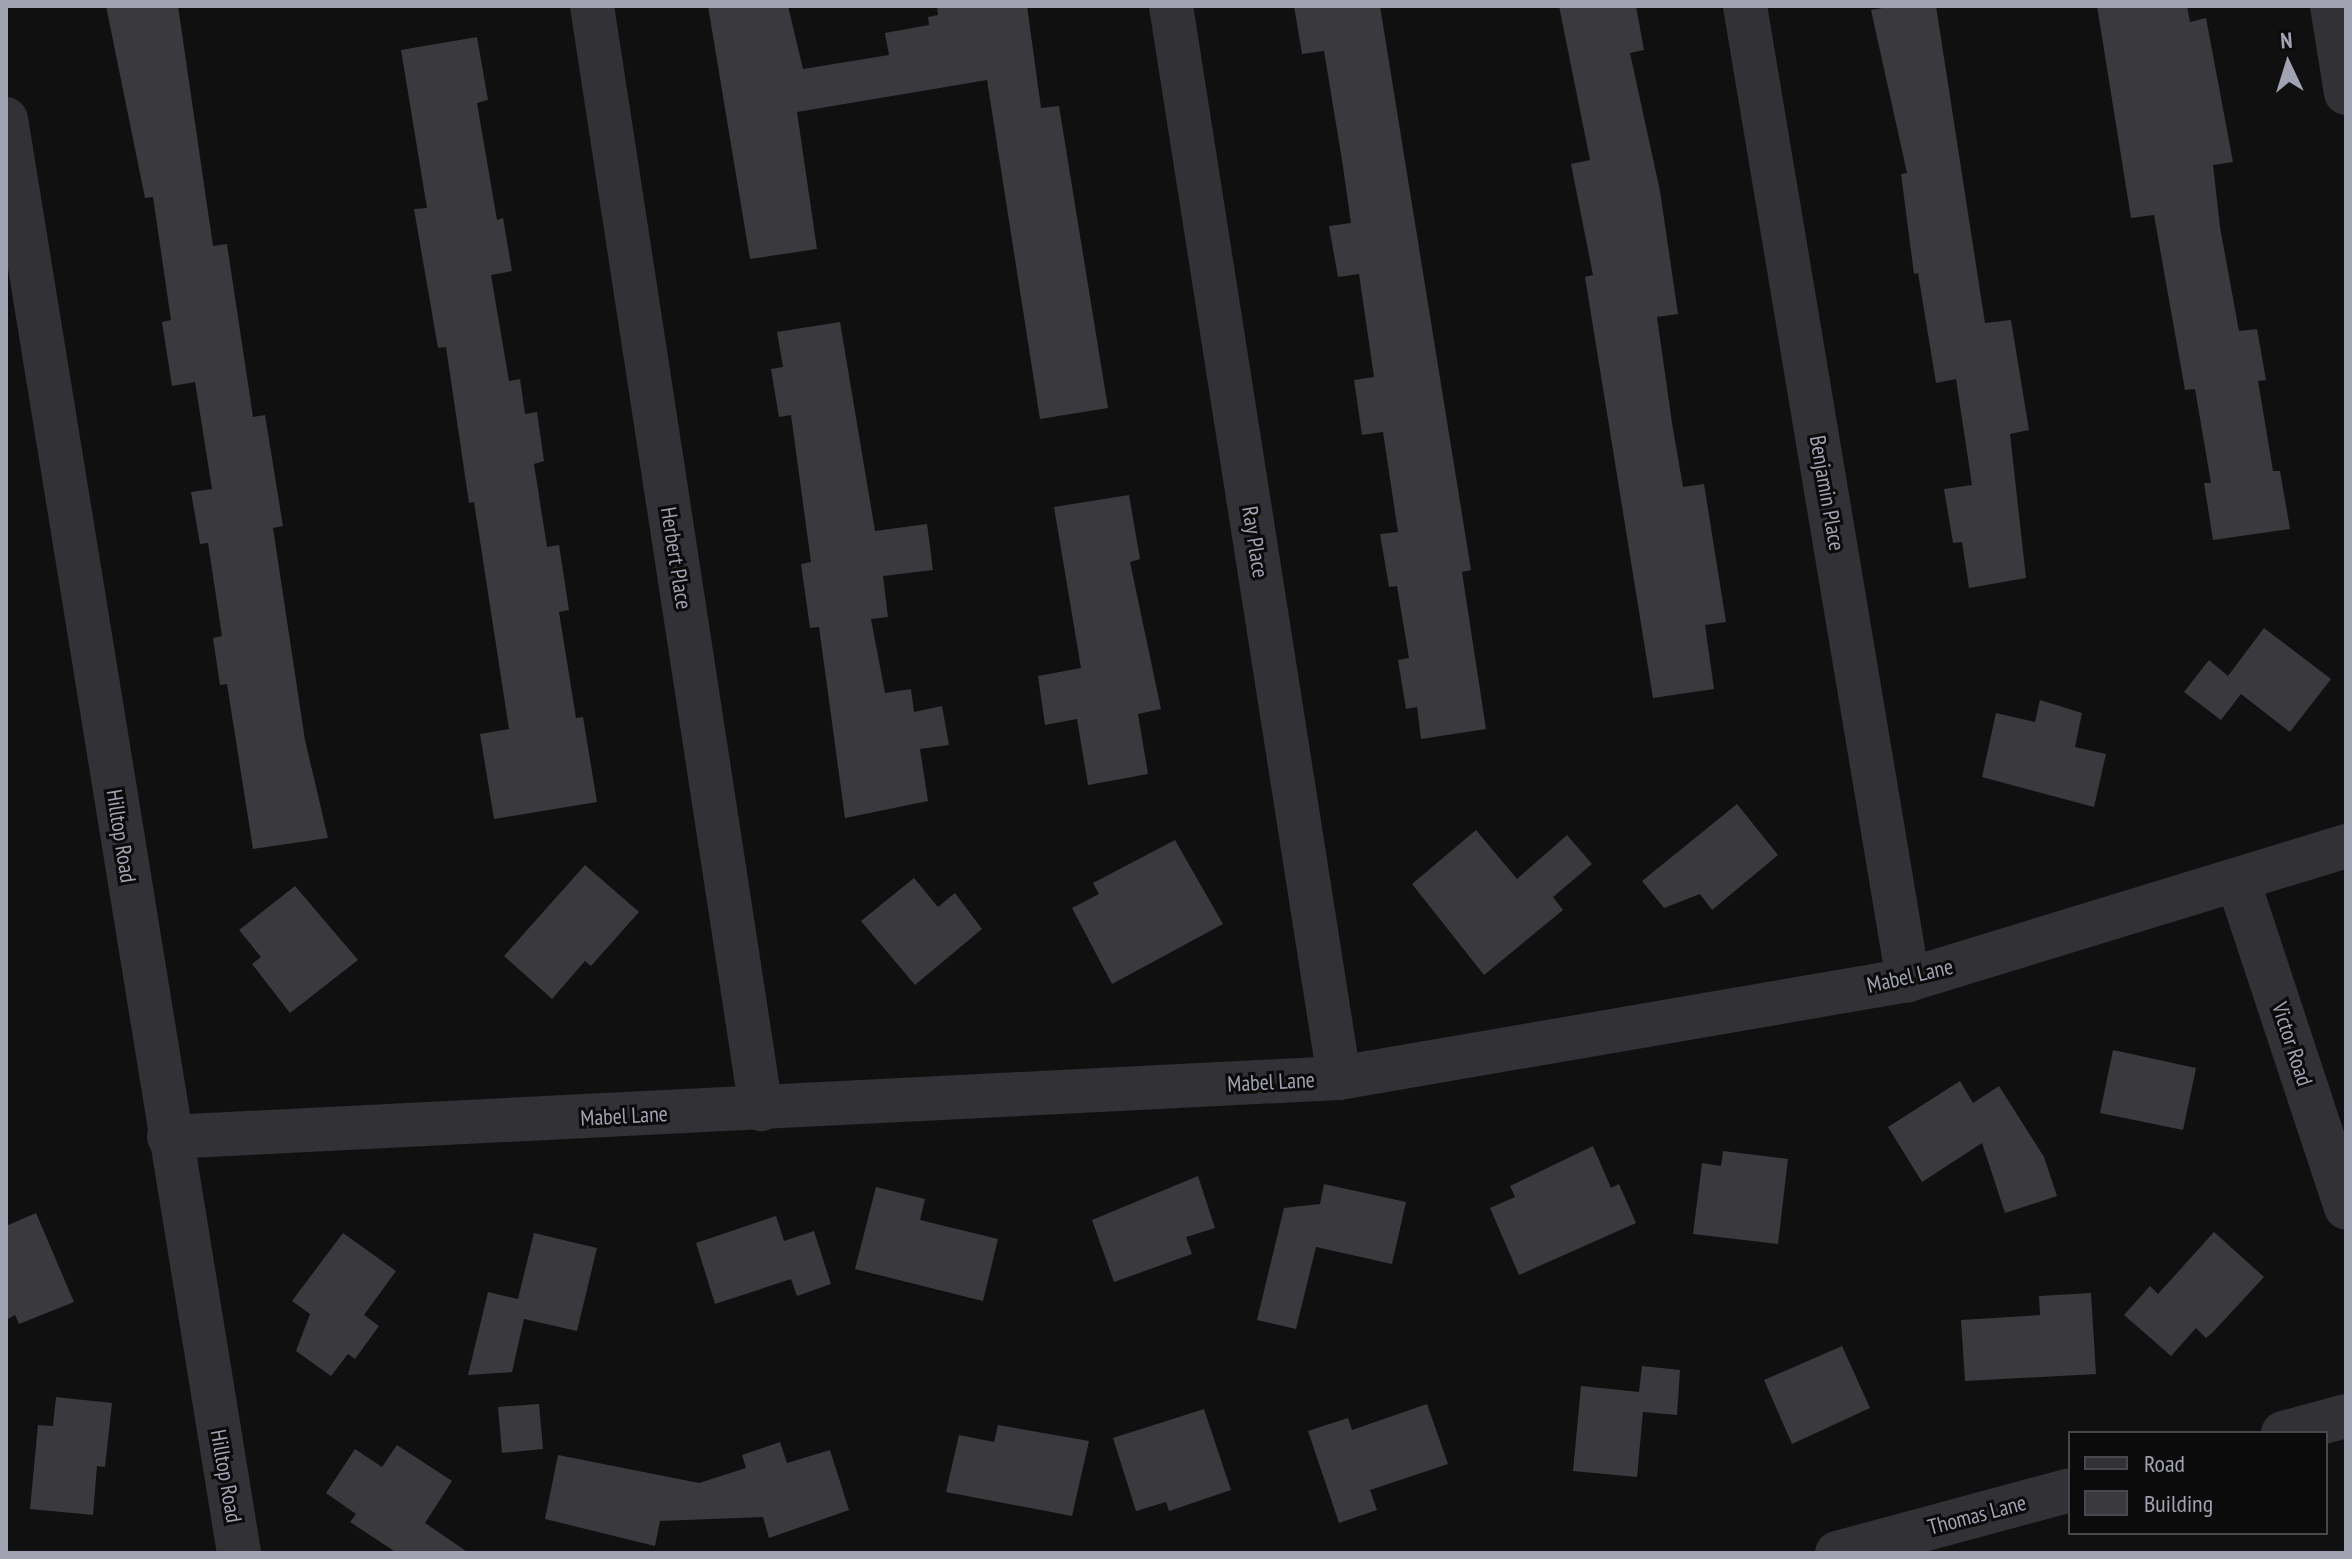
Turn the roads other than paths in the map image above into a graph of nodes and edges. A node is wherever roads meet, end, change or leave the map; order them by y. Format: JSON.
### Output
{"nodes":[{"id":1,"x":592,"y":6,"type":"edge"},
{"id":2,"x":1171,"y":6,"type":"edge"},
{"id":3,"x":1745,"y":6,"type":"edge"},
{"id":4,"x":2332,"y":6,"type":"edge"},
{"id":5,"x":2346,"y":93,"type":"edge"},
{"id":6,"x":6,"y":119,"type":"edge"},
{"id":7,"x":2346,"y":846,"type":"edge"},
{"id":8,"x":2238,"y":881,"type":"junction"},
{"id":9,"x":1908,"y":980,"type":"junction"},
{"id":10,"x":1339,"y":1078,"type":"junction"},
{"id":11,"x":761,"y":1109,"type":"junction"},
{"id":12,"x":169,"y":1137,"type":"junction"},
{"id":13,"x":2346,"y":1208,"type":"edge"},
{"id":14,"x":2346,"y":1416,"type":"edge"},
{"id":15,"x":2290,"y":1431,"type":"edge"},
{"id":16,"x":2068,"y":1491,"type":"edge"},
{"id":17,"x":239,"y":1553,"type":"edge"},
{"id":18,"x":1837,"y":1553,"type":"edge"}],
"edges":[{"from":1,"to":11,"type":"street","name":"Herbert Place"},
{"from":2,"to":10,"type":"street","name":"Ray Place"},
{"from":3,"to":9,"type":"street","name":"Benjamin Place"},
{"from":4,"to":5,"type":"street"},
{"from":6,"to":12,"type":"street","name":"Hilltop Road"},
{"from":7,"to":8,"type":"street","name":"Mabel Lane"},
{"from":8,"to":9,"type":"street","name":"Mabel Lane"},
{"from":8,"to":13,"type":"street","name":"Victor Road"},
{"from":9,"to":10,"type":"street","name":"Mabel Lane"},
{"from":10,"to":11,"type":"street","name":"Mabel Lane"},
{"from":11,"to":12,"type":"street","name":"Mabel Lane"},
{"from":12,"to":17,"type":"street","name":"Hilltop Road"},
{"from":14,"to":15,"type":"street"},
{"from":16,"to":18,"type":"street","name":"Thomas Lane"}]}
